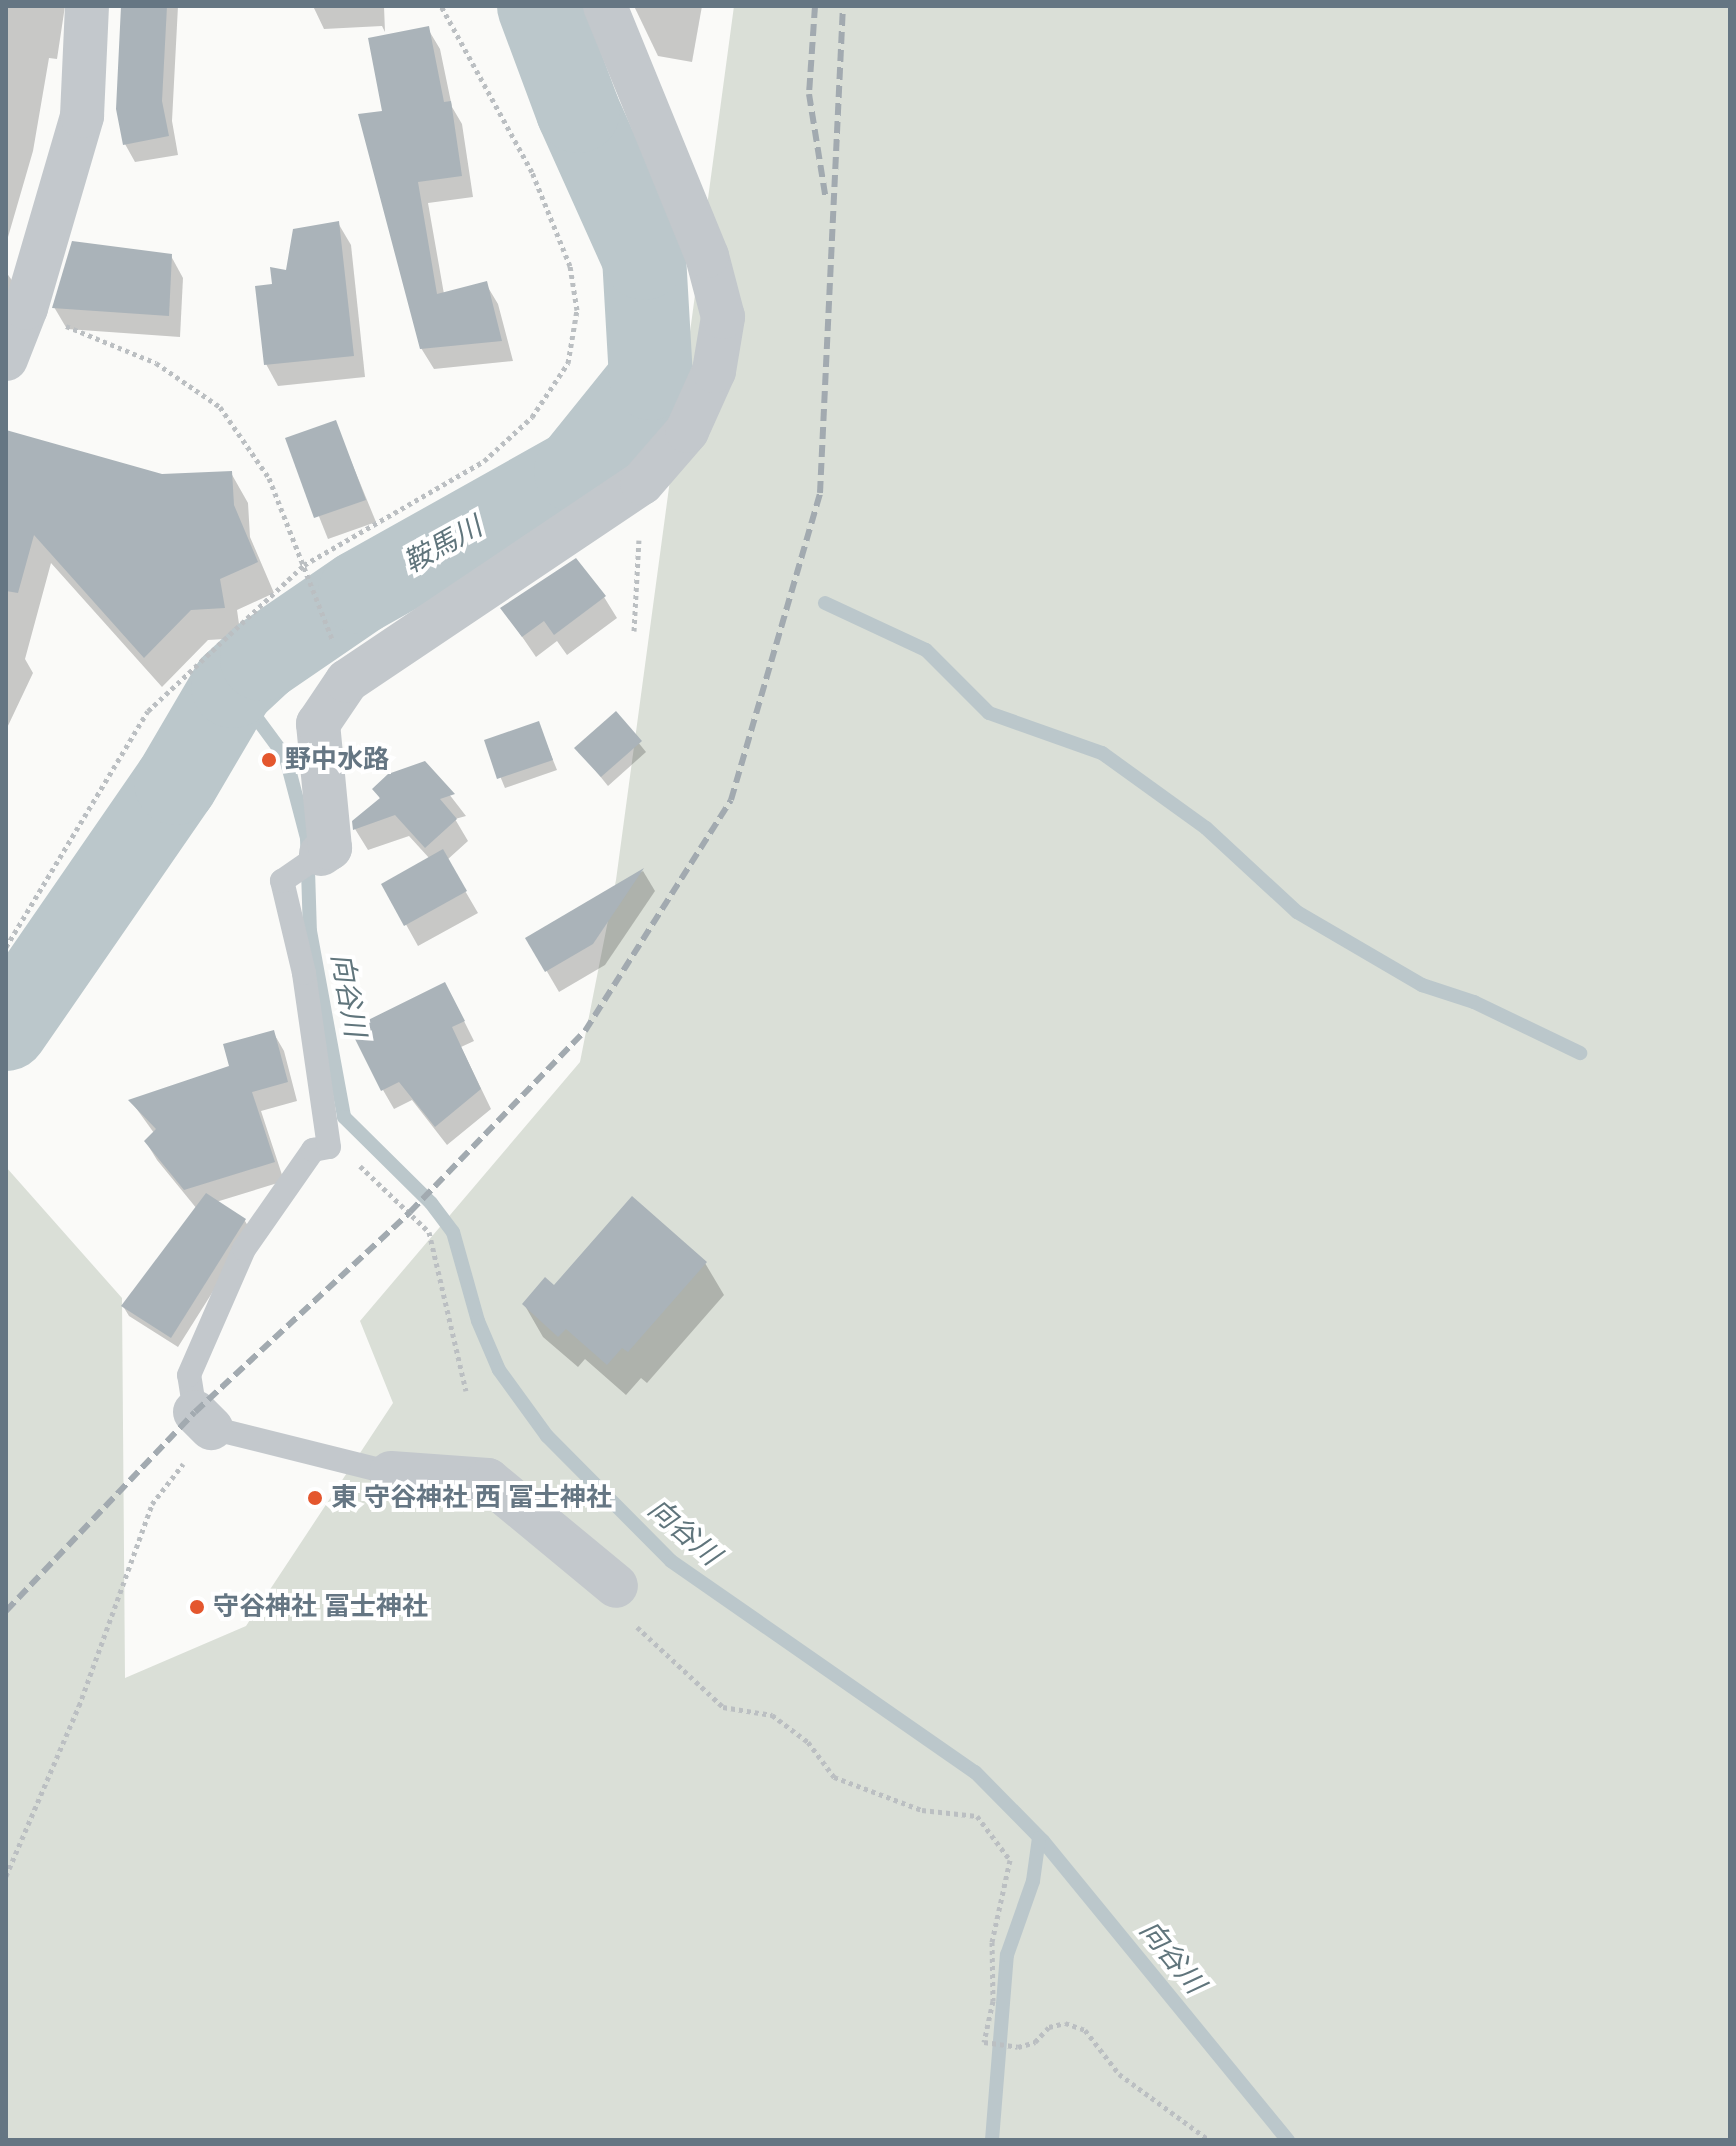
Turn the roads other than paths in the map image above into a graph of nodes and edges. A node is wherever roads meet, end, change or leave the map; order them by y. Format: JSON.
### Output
{"nodes":[{"id":1,"x":87,"y":6,"type":"edge"},
{"id":2,"x":605,"y":6,"type":"edge"},
{"id":3,"x":6,"y":359,"type":"edge"},
{"id":4,"x":306,"y":864,"type":"joint"},
{"id":5,"x":391,"y":1473,"type":"joint"},
{"id":6,"x":616,"y":1586,"type":"dead end"}],
"edges":[{"from":1,"to":3,"type":"street"},
{"from":2,"to":4,"type":"street"},
{"from":4,"to":5,"type":"lane"},
{"from":5,"to":6,"type":"street"}]}
